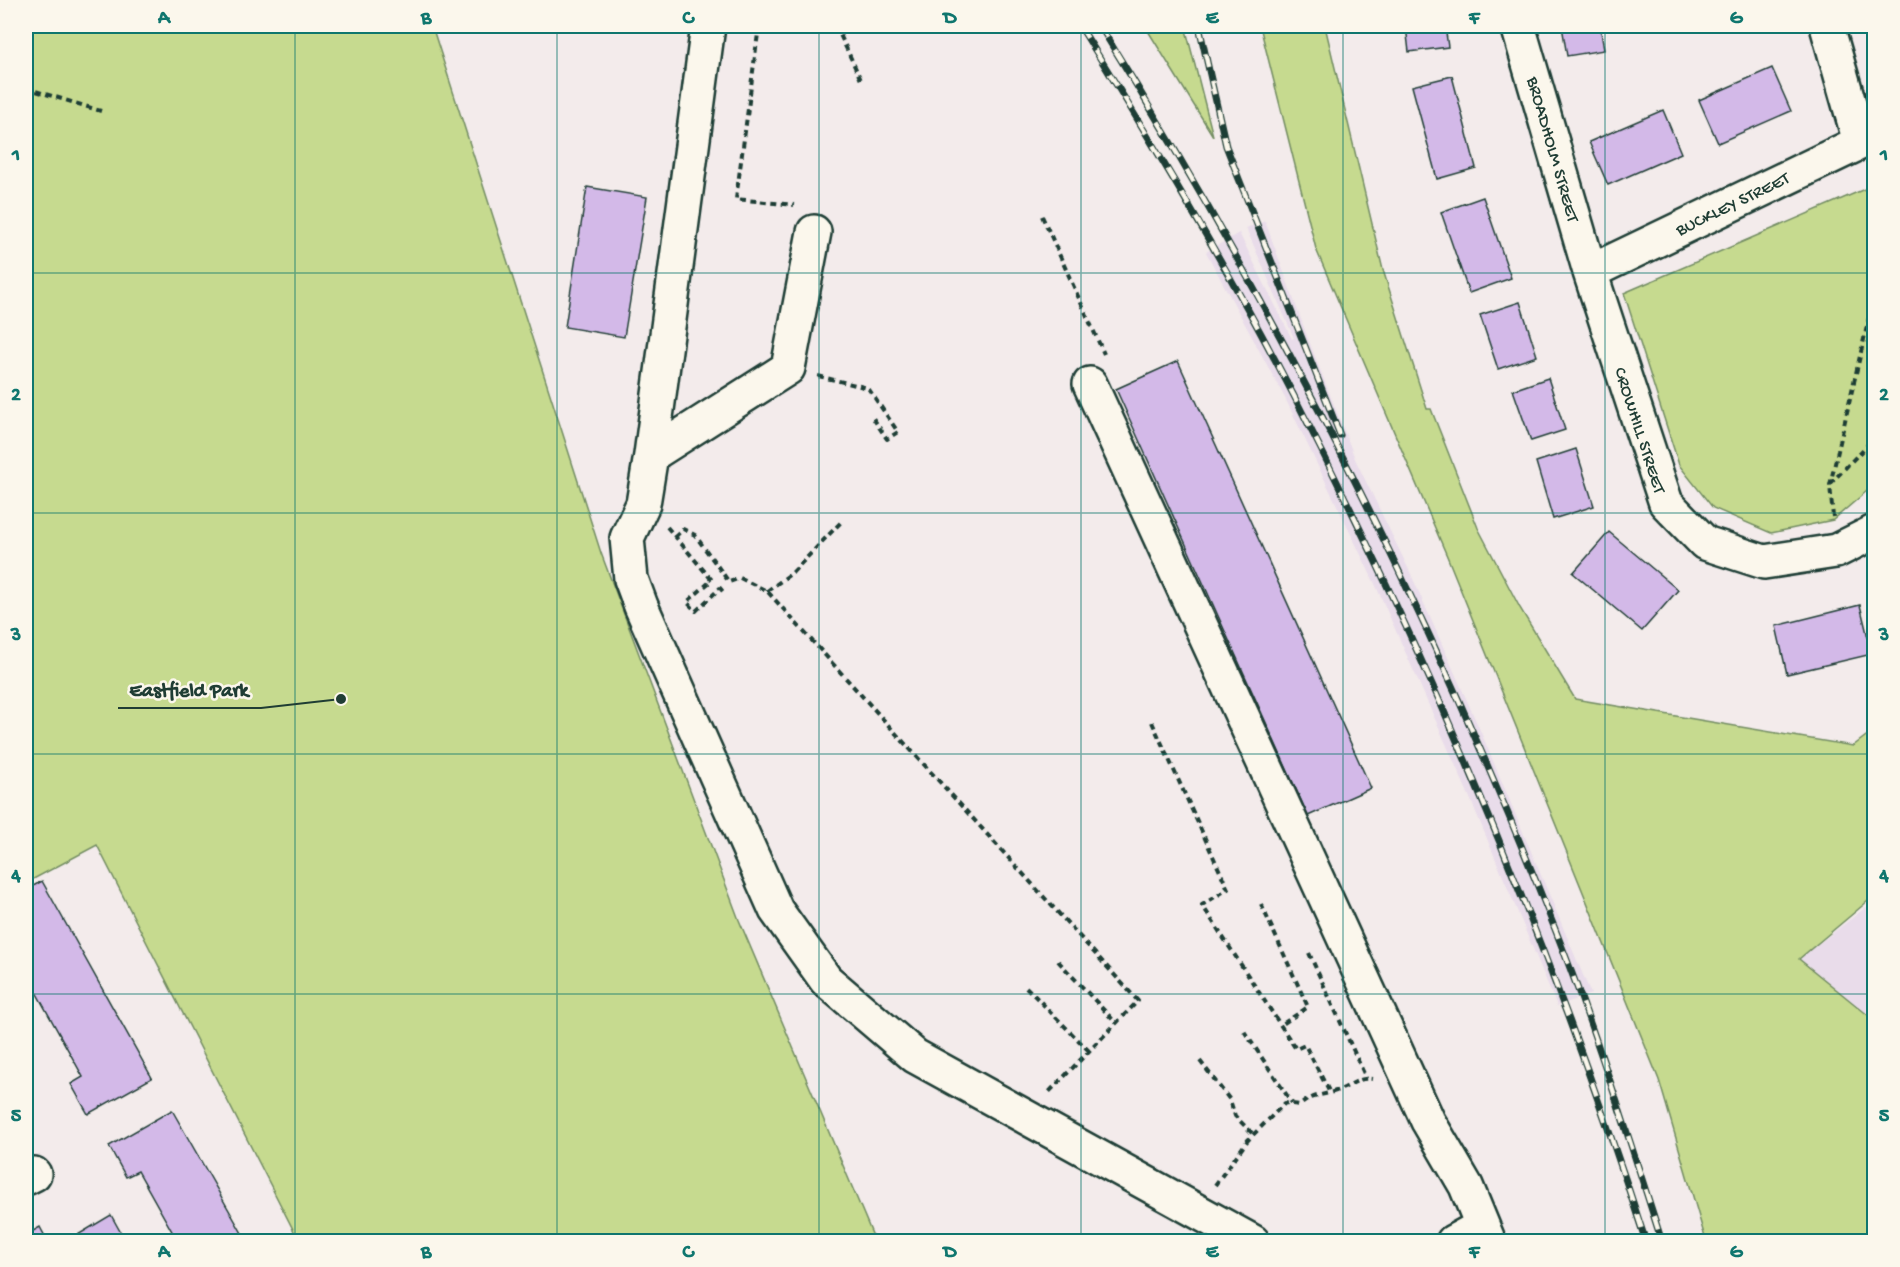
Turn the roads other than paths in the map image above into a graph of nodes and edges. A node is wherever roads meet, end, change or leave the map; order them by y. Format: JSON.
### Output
{"nodes":[{"id":1,"x":708,"y":26,"type":"edge"},
{"id":2,"x":1518,"y":26,"type":"edge"},
{"id":3,"x":1827,"y":26,"type":"edge"},
{"id":4,"x":1867,"y":139,"type":"edge"},
{"id":5,"x":814,"y":232,"type":"road end"},
{"id":6,"x":1590,"y":272,"type":"junction"},
{"id":7,"x":1090,"y":384,"type":"road end"},
{"id":8,"x":651,"y":455,"type":"junction"},
{"id":9,"x":1875,"y":532,"type":"edge"},
{"id":10,"x":1486,"y":1234,"type":"edge"},
{"id":11,"x":1252,"y":1242,"type":"edge"},
{"id":12,"x":1453,"y":1242,"type":"edge"}],
"edges":[{"from":1,"to":8,"type":"street"},
{"from":2,"to":6,"type":"street","name":"BROADHOLM STREET"},
{"from":3,"to":4,"type":"street"},
{"from":4,"to":6,"type":"street","name":"BUCKLEY STREET"},
{"from":5,"to":8,"type":"street"},
{"from":6,"to":9,"type":"street","name":"CROWHILL STREET"},
{"from":7,"to":10,"type":"street"},
{"from":8,"to":11,"type":"street"},
{"from":10,"to":12,"type":"street"}]}
